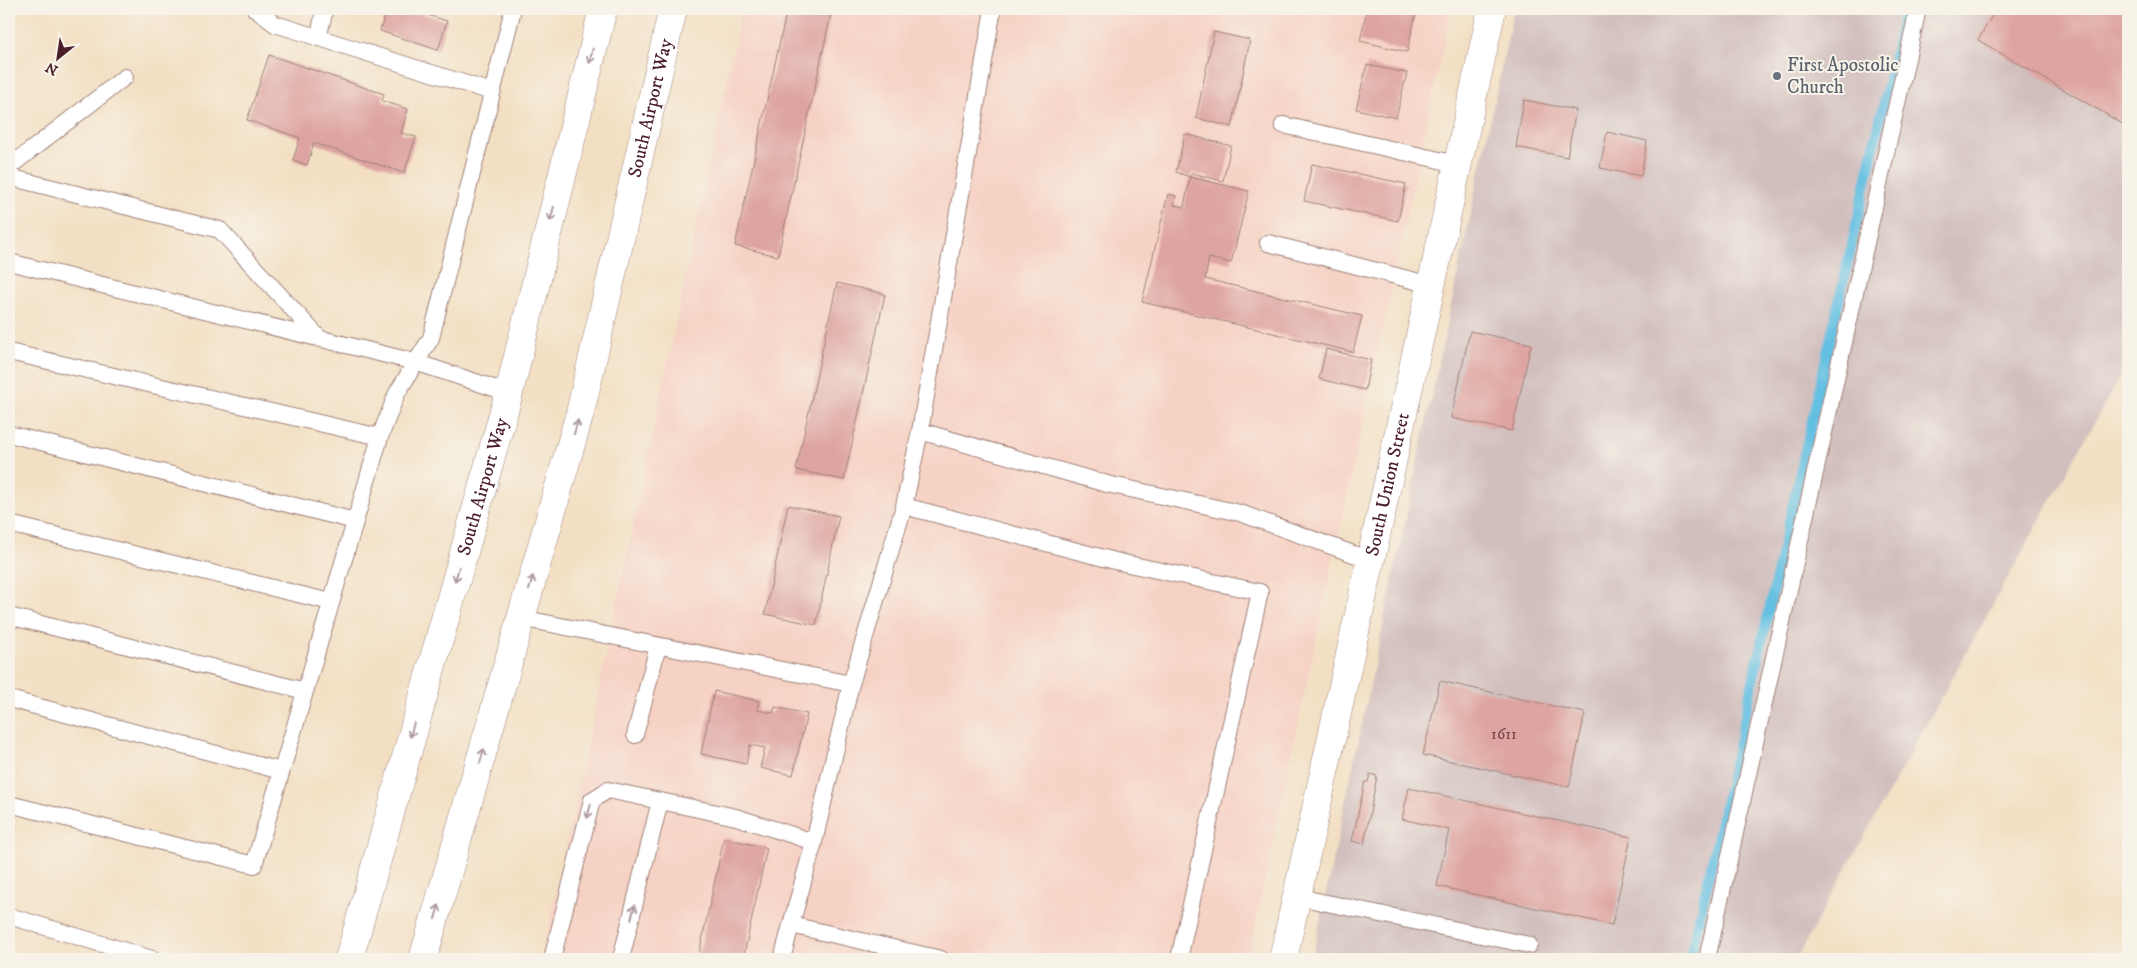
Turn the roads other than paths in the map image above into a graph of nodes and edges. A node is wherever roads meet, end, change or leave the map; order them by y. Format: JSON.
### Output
{"nodes":[{"id":1,"x":256,"y":9,"type":"edge"},
{"id":2,"x":325,"y":9,"type":"edge"},
{"id":3,"x":513,"y":9,"type":"edge"},
{"id":4,"x":602,"y":9,"type":"edge"},
{"id":5,"x":673,"y":9,"type":"edge"},
{"id":6,"x":993,"y":9,"type":"edge"},
{"id":7,"x":1492,"y":9,"type":"edge"},
{"id":8,"x":1918,"y":9,"type":"edge"},
{"id":9,"x":318,"y":38,"type":"junction"},
{"id":10,"x":125,"y":77,"type":"dead end"},
{"id":11,"x":492,"y":92,"type":"junction"},
{"id":12,"x":1283,"y":125,"type":"dead end"},
{"id":13,"x":1457,"y":164,"type":"junction"},
{"id":14,"x":9,"y":167,"type":"edge"},
{"id":15,"x":9,"y":178,"type":"edge"},
{"id":16,"x":1268,"y":243,"type":"dead end"},
{"id":17,"x":9,"y":262,"type":"edge"},
{"id":18,"x":1430,"y":285,"type":"junction"},
{"id":19,"x":320,"y":339,"type":"junction"},
{"id":20,"x":9,"y":352,"type":"edge"},
{"id":21,"x":415,"y":362,"type":"junction"},
{"id":22,"x":509,"y":393,"type":"junction"},
{"id":23,"x":920,"y":431,"type":"junction"},
{"id":24,"x":9,"y":434,"type":"edge"},
{"id":25,"x":380,"y":437,"type":"junction"},
{"id":26,"x":904,"y":506,"type":"junction"},
{"id":27,"x":355,"y":521,"type":"junction"},
{"id":28,"x":9,"y":524,"type":"edge"},
{"id":29,"x":1370,"y":560,"type":"junction"},
{"id":30,"x":331,"y":602,"type":"junction"},
{"id":31,"x":9,"y":616,"type":"edge"},
{"id":32,"x":521,"y":618,"type":"junction"},
{"id":33,"x":658,"y":646,"type":"junction"},
{"id":34,"x":851,"y":684,"type":"junction"},
{"id":35,"x":305,"y":691,"type":"junction"},
{"id":36,"x":9,"y":699,"type":"edge"},
{"id":37,"x":635,"y":735,"type":"dead end"},
{"id":38,"x":281,"y":771,"type":"junction"},
{"id":39,"x":660,"y":801,"type":"junction"},
{"id":40,"x":9,"y":804,"type":"edge"},
{"id":41,"x":814,"y":842,"type":"junction"},
{"id":42,"x":1298,"y":897,"type":"junction"},
{"id":43,"x":9,"y":916,"type":"edge"},
{"id":44,"x":790,"y":925,"type":"junction"},
{"id":45,"x":1529,"y":945,"type":"dead end"},
{"id":46,"x":892,"y":954,"type":"edge"},
{"id":47,"x":152,"y":959,"type":"edge"},
{"id":48,"x":349,"y":959,"type":"edge"},
{"id":49,"x":424,"y":959,"type":"edge"},
{"id":50,"x":552,"y":959,"type":"edge"},
{"id":51,"x":621,"y":959,"type":"edge"},
{"id":52,"x":782,"y":959,"type":"edge"},
{"id":53,"x":941,"y":959,"type":"edge"},
{"id":54,"x":1179,"y":959,"type":"edge"},
{"id":55,"x":1284,"y":959,"type":"edge"},
{"id":56,"x":1708,"y":959,"type":"edge"}],
"edges":[{"from":1,"to":9,"type":"lane"},
{"from":2,"to":9,"type":"lane"},
{"from":3,"to":11,"type":"lane"},
{"from":4,"to":22,"type":"main road","name":"South Airport Way","one_way":true},
{"from":32,"to":5,"type":"main road","name":"South Airport Way","one_way":true},
{"from":6,"to":23,"type":"lane"},
{"from":7,"to":13,"type":"main road","name":"South Union Street"},
{"from":8,"to":56,"type":"lane"},
{"from":9,"to":11,"type":"lane"},
{"from":10,"to":14,"type":"lane"},
{"from":11,"to":21,"type":"lane"},
{"from":12,"to":13,"type":"lane"},
{"from":13,"to":18,"type":"main road","name":"South Union Street"},
{"from":15,"to":19,"type":"lane"},
{"from":16,"to":18,"type":"lane"},
{"from":17,"to":19,"type":"lane"},
{"from":18,"to":29,"type":"main road","name":"South Union Street"},
{"from":19,"to":21,"type":"lane"},
{"from":20,"to":25,"type":"lane"},
{"from":21,"to":22,"type":"lane"},
{"from":21,"to":25,"type":"lane"},
{"from":22,"to":48,"type":"main road","name":"South Airport Way","one_way":true},
{"from":23,"to":26,"type":"lane"},
{"from":23,"to":29,"type":"lane"},
{"from":24,"to":27,"type":"lane"},
{"from":25,"to":27,"type":"lane"},
{"from":26,"to":34,"type":"lane"},
{"from":26,"to":54,"type":"lane"},
{"from":27,"to":30,"type":"lane"},
{"from":28,"to":30,"type":"lane"},
{"from":29,"to":42,"type":"main road","name":"South Union Street"},
{"from":30,"to":35,"type":"lane"},
{"from":31,"to":35,"type":"lane"},
{"from":32,"to":33,"type":"lane"},
{"from":49,"to":32,"type":"main road","name":"South Airport Way","one_way":true},
{"from":33,"to":34,"type":"lane"},
{"from":33,"to":37,"type":"lane"},
{"from":34,"to":41,"type":"lane"},
{"from":35,"to":38,"type":"lane"},
{"from":36,"to":38,"type":"lane"},
{"from":38,"to":40,"type":"lane"},
{"from":39,"to":41,"type":"lane"},
{"from":39,"to":50,"type":"lane","one_way":true},
{"from":51,"to":39,"type":"lane","one_way":true},
{"from":41,"to":44,"type":"lane"},
{"from":42,"to":45,"type":"lane"},
{"from":42,"to":55,"type":"main road","name":"South Union Street"},
{"from":43,"to":47,"type":"lane"},
{"from":44,"to":46,"type":"lane"},
{"from":44,"to":52,"type":"lane"},
{"from":46,"to":53,"type":"lane"}]}
